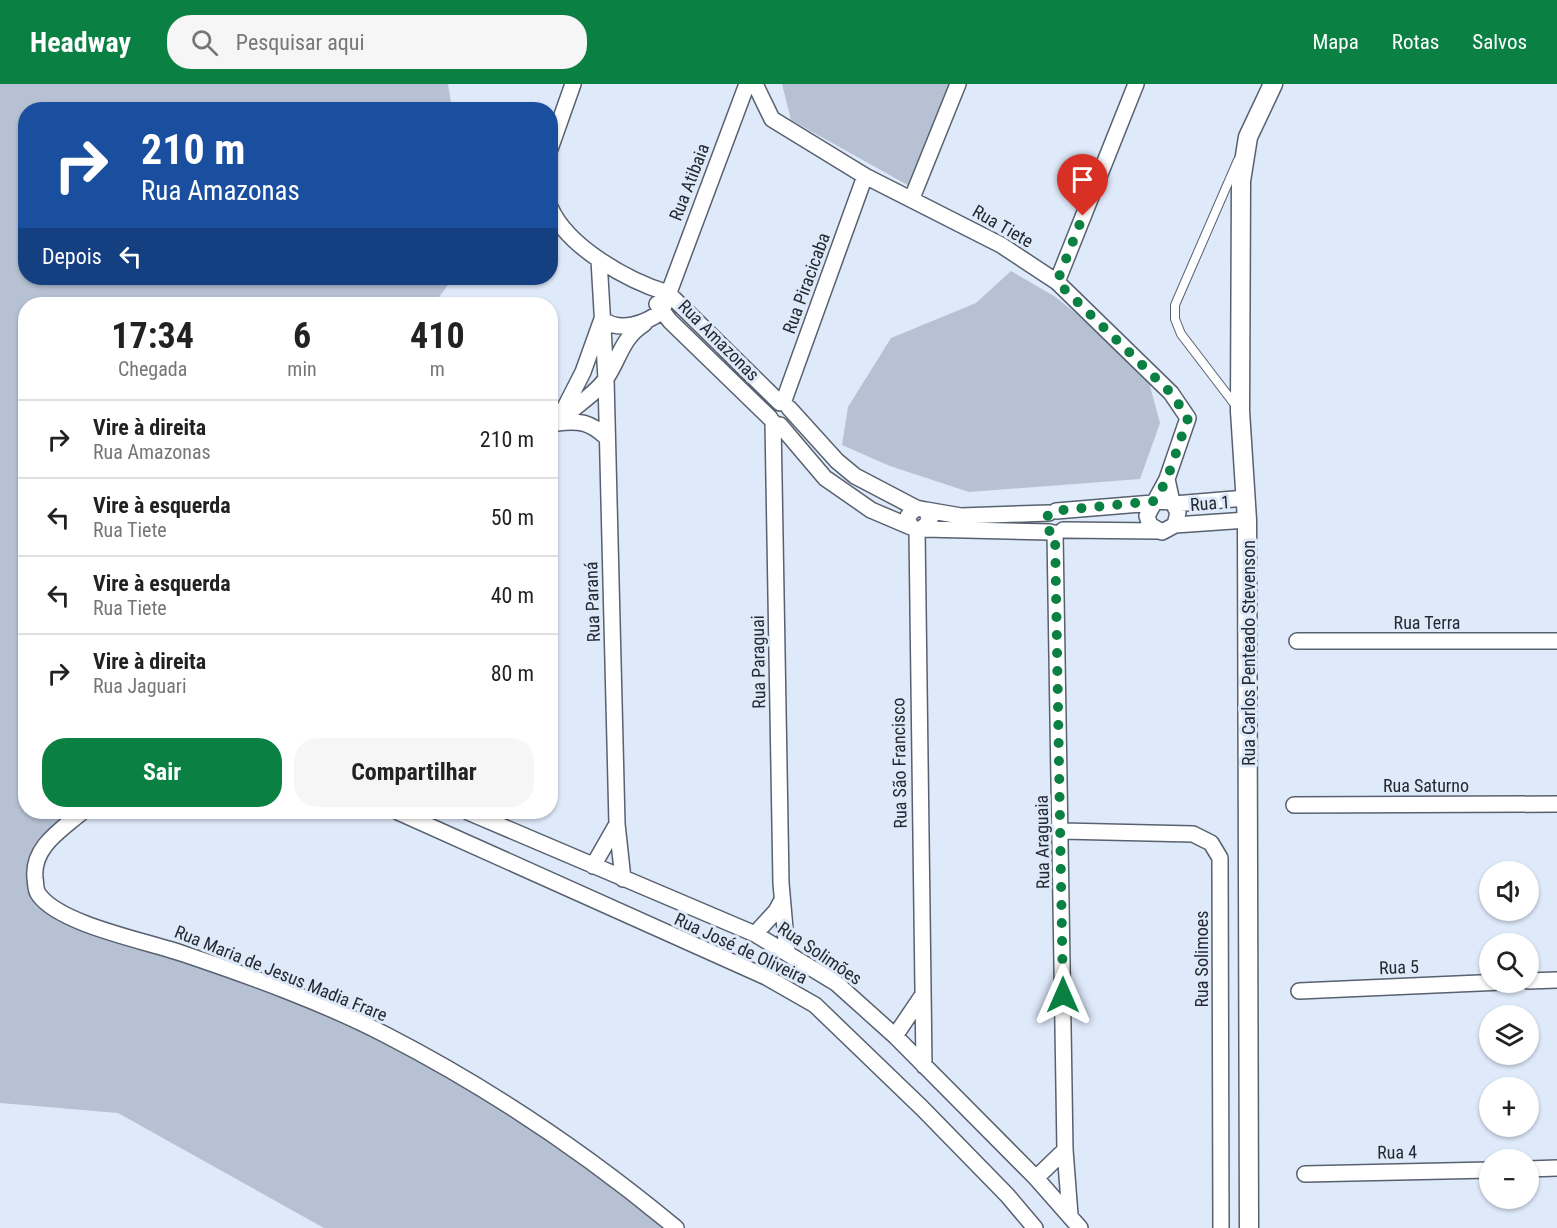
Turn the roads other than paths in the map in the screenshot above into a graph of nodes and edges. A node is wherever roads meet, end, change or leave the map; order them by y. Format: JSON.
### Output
{"nodes":[{"id":1,"x":573,"y":84,"type":"edge"},
{"id":2,"x":747,"y":84,"type":"edge"},
{"id":3,"x":755,"y":84,"type":"edge"},
{"id":4,"x":958,"y":84,"type":"edge"},
{"id":5,"x":1136,"y":84,"type":"edge"},
{"id":6,"x":1273,"y":84,"type":"edge"},
{"id":7,"x":558,"y":126,"type":"edge"},
{"id":8,"x":1248,"y":137,"type":"junction"},
{"id":9,"x":865,"y":176,"type":"junction"},
{"id":10,"x":912,"y":198,"type":"junction"},
{"id":11,"x":558,"y":223,"type":"edge"},
{"id":12,"x":599,"y":260,"type":"junction"},
{"id":13,"x":1057,"y":282,"type":"junction"},
{"id":14,"x":645,"y":286,"type":"junction"},
{"id":15,"x":668,"y":293,"type":"junction"},
{"id":16,"x":662,"y":311,"type":"junction"},
{"id":17,"x":602,"y":319,"type":"junction"},
{"id":18,"x":649,"y":321,"type":"junction"},
{"id":19,"x":606,"y":379,"type":"junction"},
{"id":20,"x":784,"y":405,"type":"junction"},
{"id":21,"x":1240,"y":411,"type":"junction"},
{"id":22,"x":558,"y":417,"type":"edge"},
{"id":23,"x":558,"y":421,"type":"edge"},
{"id":24,"x":775,"y":422,"type":"junction"},
{"id":25,"x":558,"y":423,"type":"edge"},
{"id":26,"x":606,"y":438,"type":"junction"},
{"id":27,"x":1167,"y":479,"type":"junction"},
{"id":28,"x":1246,"y":498,"type":"junction"},
{"id":29,"x":1154,"y":502,"type":"junction"},
{"id":30,"x":1173,"y":503,"type":"junction"},
{"id":31,"x":921,"y":509,"type":"junction"},
{"id":32,"x":1052,"y":512,"type":"junction"},
{"id":33,"x":1247,"y":520,"type":"junction"},
{"id":34,"x":1175,"y":525,"type":"junction"},
{"id":35,"x":917,"y":529,"type":"junction"},
{"id":36,"x":1158,"y":531,"type":"junction"},
{"id":37,"x":1056,"y":532,"type":"junction"},
{"id":38,"x":1298,"y":641,"type":"dead end"},
{"id":39,"x":1557,"y":641,"type":"edge"},
{"id":40,"x":1557,"y":804,"type":"edge"},
{"id":41,"x":1294,"y":806,"type":"dead end"},
{"id":42,"x":74,"y":819,"type":"edge"},
{"id":43,"x":414,"y":819,"type":"edge"},
{"id":44,"x":487,"y":819,"type":"edge"},
{"id":45,"x":616,"y":824,"type":"junction"},
{"id":46,"x":1062,"y":831,"type":"junction"},
{"id":47,"x":593,"y":866,"type":"junction"},
{"id":48,"x":623,"y":879,"type":"junction"},
{"id":49,"x":782,"y":900,"type":"junction"},
{"id":50,"x":755,"y":934,"type":"junction"},
{"id":51,"x":787,"y":952,"type":"junction"},
{"id":52,"x":1557,"y":980,"type":"edge"},
{"id":53,"x":1539,"y":981,"type":"edge"},
{"id":54,"x":1479,"y":983,"type":"edge"},
{"id":55,"x":1299,"y":991,"type":"dead end"},
{"id":56,"x":922,"y":996,"type":"junction"},
{"id":57,"x":895,"y":1036,"type":"junction"},
{"id":58,"x":924,"y":1066,"type":"junction"},
{"id":59,"x":1065,"y":1150,"type":"junction"},
{"id":60,"x":1557,"y":1168,"type":"edge"},
{"id":61,"x":1539,"y":1169,"type":"edge"},
{"id":62,"x":1479,"y":1170,"type":"edge"},
{"id":63,"x":1305,"y":1174,"type":"dead end"},
{"id":64,"x":1036,"y":1178,"type":"junction"},
{"id":65,"x":1070,"y":1215,"type":"junction"},
{"id":66,"x":676,"y":1228,"type":"edge"},
{"id":67,"x":1035,"y":1228,"type":"edge"},
{"id":68,"x":1080,"y":1228,"type":"edge"},
{"id":69,"x":1221,"y":1228,"type":"edge"},
{"id":70,"x":1249,"y":1228,"type":"edge"}],
"edges":[{"from":1,"to":7,"type":"street"},
{"from":2,"to":15,"type":"street","name":"Rua Atibaia"},
{"from":3,"to":9,"type":"street","name":"Rua Tiete"},
{"from":4,"to":10,"type":"street"},
{"from":5,"to":13,"type":"street"},
{"from":6,"to":8,"type":"street","name":"Rua Carlos Penteado Stevenson"},
{"from":8,"to":21,"type":"street","name":"Rua Carlos Penteado Stevenson"},
{"from":8,"to":21,"type":"lane"},
{"from":9,"to":10,"type":"street","name":"Rua Tiete"},
{"from":9,"to":20,"type":"street","name":"Rua Piracicaba"},
{"from":10,"to":13,"type":"street","name":"Rua Tiete"},
{"from":11,"to":12,"type":"street","name":"Rua Amazonas"},
{"from":12,"to":14,"type":"street","name":"Rua Amazonas"},
{"from":12,"to":17,"type":"street","name":"Rua Paraná"},
{"from":13,"to":27,"type":"street","name":"Rua Tiete"},
{"from":14,"to":15,"type":"street","name":"Rua Amazonas"},
{"from":14,"to":16,"type":"street","name":"Rua Amazonas"},
{"from":15,"to":16,"type":"street","name":"Rua Atibaia"},
{"from":15,"to":20,"type":"street","name":"Rua Amazonas"},
{"from":16,"to":18,"type":"street","name":"Rua Paraná"},
{"from":16,"to":24,"type":"street","name":"Rua Amazonas"},
{"from":17,"to":18,"type":"street"},
{"from":17,"to":19,"type":"street","name":"Rua Paraná"},
{"from":17,"to":22,"type":"street"},
{"from":18,"to":19,"type":"street","name":"Rua Paraná"},
{"from":19,"to":23,"type":"street"},
{"from":19,"to":26,"type":"street","name":"Rua Paraná"},
{"from":20,"to":24,"type":"street"},
{"from":20,"to":31,"type":"street","name":"Rua Amazonas"},
{"from":21,"to":28,"type":"street","name":"Rua Carlos Penteado Stevenson"},
{"from":24,"to":35,"type":"street","name":"Rua Amazonas"},
{"from":24,"to":49,"type":"street","name":"Rua Paraguai"},
{"from":25,"to":26,"type":"street"},
{"from":26,"to":45,"type":"street","name":"Rua Paraná"},
{"from":27,"to":29,"type":"street","name":"Rua Tiete"},
{"from":27,"to":30,"type":"street"},
{"from":28,"to":30,"type":"street","name":"Rua 1"},
{"from":28,"to":33,"type":"street","name":"Rua Carlos Penteado Stevenson"},
{"from":29,"to":30,"type":"street"},
{"from":29,"to":32,"type":"street","name":"Rua Amazonas"},
{"from":29,"to":36,"type":"street"},
{"from":30,"to":34,"type":"street"},
{"from":31,"to":32,"type":"street","name":"Rua Amazonas"},
{"from":31,"to":35,"type":"street","name":"Rua São Francisco"},
{"from":32,"to":37,"type":"street","name":"Rua Araguaia"},
{"from":33,"to":34,"type":"street","name":"Rua 1"},
{"from":33,"to":70,"type":"street","name":"Rua Carlos Penteado Stevenson"},
{"from":34,"to":36,"type":"street"},
{"from":35,"to":37,"type":"street","name":"Rua Amazonas"},
{"from":35,"to":56,"type":"street","name":"Rua São Francisco"},
{"from":36,"to":37,"type":"street","name":"Rua Amazonas"},
{"from":37,"to":46,"type":"street","name":"Rua Araguaia"},
{"from":38,"to":39,"type":"street","name":"Rua Terra"},
{"from":40,"to":41,"type":"street","name":"Rua Saturno"},
{"from":42,"to":66,"type":"street","name":"Rua Maria de Jesus Madia Frare"},
{"from":43,"to":67,"type":"street","name":"Rua José de Oliveira"},
{"from":44,"to":47,"type":"street","name":"Rua Solimões"},
{"from":45,"to":47,"type":"street"},
{"from":45,"to":48,"type":"street","name":"Rua Paraná"},
{"from":46,"to":59,"type":"street","name":"Rua Araguaia"},
{"from":46,"to":69,"type":"street","name":"Rua Solimoes"},
{"from":47,"to":48,"type":"street","name":"Rua Solimões"},
{"from":48,"to":50,"type":"street","name":"Rua Solimões"},
{"from":49,"to":50,"type":"street"},
{"from":49,"to":51,"type":"street","name":"Rua Paraguai"},
{"from":50,"to":51,"type":"street","name":"Rua Solimões"},
{"from":51,"to":57,"type":"street","name":"Rua Solimões"},
{"from":52,"to":53,"type":"street"},
{"from":54,"to":55,"type":"street","name":"Rua 5"},
{"from":56,"to":57,"type":"street"},
{"from":56,"to":58,"type":"street","name":"Rua São Francisco"},
{"from":57,"to":58,"type":"street","name":"Rua Solimões"},
{"from":58,"to":64,"type":"street","name":"Rua Solimões"},
{"from":59,"to":64,"type":"street"},
{"from":59,"to":65,"type":"street","name":"Rua Araguaia"},
{"from":60,"to":61,"type":"street"},
{"from":62,"to":63,"type":"street","name":"Rua 4"},
{"from":64,"to":65,"type":"street","name":"Rua Solimões"},
{"from":65,"to":68,"type":"street","name":"Rua Solimões"}]}
